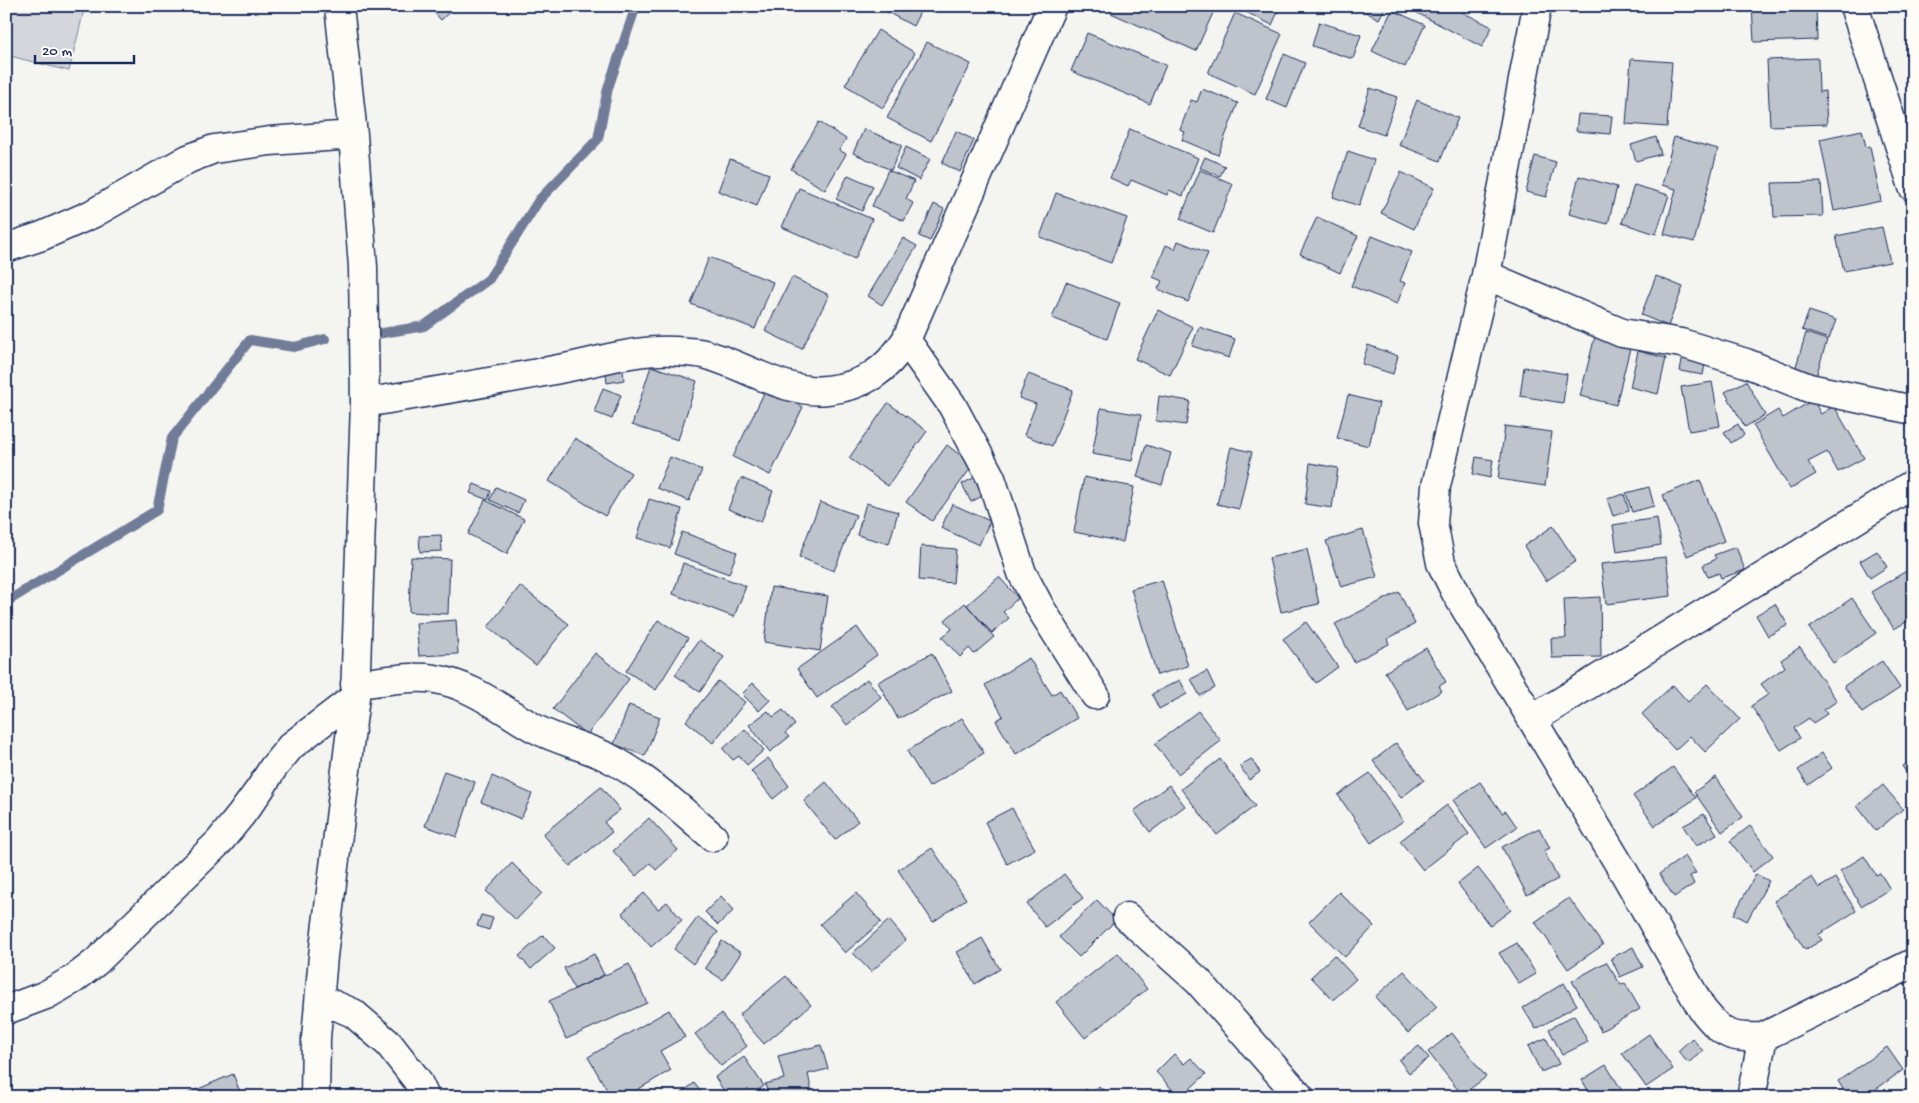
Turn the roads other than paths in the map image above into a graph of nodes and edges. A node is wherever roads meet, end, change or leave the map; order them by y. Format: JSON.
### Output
{"nodes":[{"id":1,"x":339,"y":6,"type":"edge"},
{"id":2,"x":1052,"y":6,"type":"edge"},
{"id":3,"x":1537,"y":6,"type":"edge"},
{"id":4,"x":1854,"y":6,"type":"edge"},
{"id":5,"x":352,"y":135,"type":"junction"},
{"id":6,"x":1913,"y":187,"type":"edge"},
{"id":7,"x":6,"y":248,"type":"edge"},
{"id":8,"x":1486,"y":275,"type":"junction"},
{"id":9,"x":906,"y":340,"type":"junction"},
{"id":10,"x":365,"y":403,"type":"junction"},
{"id":11,"x":1913,"y":410,"type":"edge"},
{"id":12,"x":1913,"y":484,"type":"edge"},
{"id":13,"x":355,"y":691,"type":"junction"},
{"id":14,"x":1095,"y":695,"type":"dead end"},
{"id":15,"x":1533,"y":719,"type":"junction"},
{"id":16,"x":713,"y":837,"type":"dead end"},
{"id":17,"x":1127,"y":917,"type":"dead end"},
{"id":18,"x":1913,"y":963,"type":"edge"},
{"id":19,"x":320,"y":999,"type":"junction"},
{"id":20,"x":6,"y":1010,"type":"edge"},
{"id":21,"x":1763,"y":1037,"type":"junction"},
{"id":22,"x":316,"y":1097,"type":"edge"},
{"id":23,"x":425,"y":1097,"type":"edge"},
{"id":24,"x":1300,"y":1097,"type":"edge"},
{"id":25,"x":1751,"y":1097,"type":"edge"}],
"edges":[{"from":1,"to":5,"type":"street"},
{"from":2,"to":9,"type":"street"},
{"from":3,"to":8,"type":"street"},
{"from":4,"to":6,"type":"street"},
{"from":5,"to":7,"type":"street"},
{"from":5,"to":10,"type":"street"},
{"from":8,"to":11,"type":"street"},
{"from":8,"to":15,"type":"street"},
{"from":9,"to":10,"type":"street"},
{"from":9,"to":14,"type":"street"},
{"from":10,"to":13,"type":"street"},
{"from":12,"to":15,"type":"street"},
{"from":13,"to":16,"type":"street"},
{"from":13,"to":19,"type":"street"},
{"from":13,"to":20,"type":"street"},
{"from":15,"to":21,"type":"street"},
{"from":17,"to":24,"type":"street"},
{"from":18,"to":21,"type":"street"},
{"from":19,"to":22,"type":"street"},
{"from":19,"to":23,"type":"street"},
{"from":21,"to":25,"type":"street"}]}
